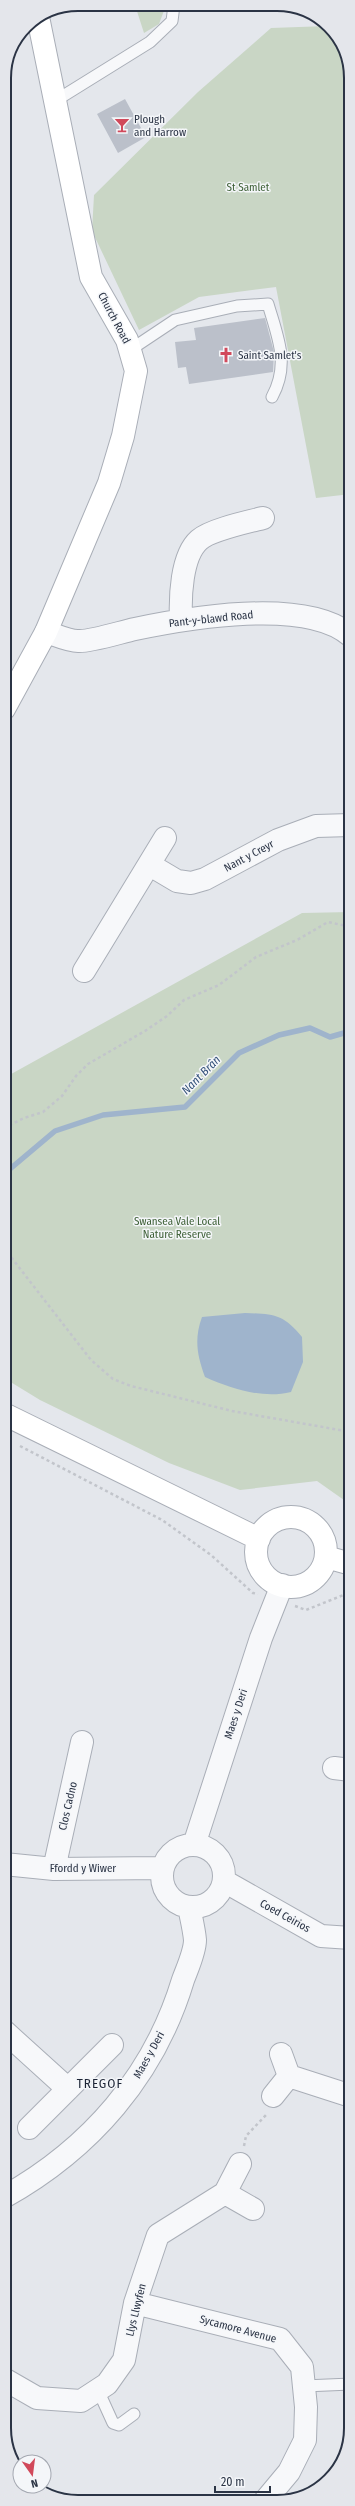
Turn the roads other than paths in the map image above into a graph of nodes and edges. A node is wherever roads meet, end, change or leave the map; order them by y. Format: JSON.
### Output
{"nodes":[{"id":1,"x":173,"y":11,"type":"edge"},
{"id":2,"x":39,"y":24,"type":"edge"},
{"id":3,"x":55,"y":101,"type":"junction"},
{"id":4,"x":130,"y":350,"type":"junction"},
{"id":5,"x":272,"y":397,"type":"dead end"},
{"id":6,"x":263,"y":518,"type":"dead end"},
{"id":7,"x":181,"y":620,"type":"junction"},
{"id":8,"x":344,"y":630,"type":"edge"},
{"id":9,"x":46,"y":632,"type":"junction"},
{"id":10,"x":11,"y":696,"type":"edge"},
{"id":11,"x":344,"y":825,"type":"edge"},
{"id":12,"x":165,"y":838,"type":"dead end"},
{"id":13,"x":150,"y":865,"type":"junction"},
{"id":14,"x":84,"y":971,"type":"dead end"},
{"id":15,"x":11,"y":1417,"type":"edge"},
{"id":16,"x":259,"y":1539,"type":"junction"},
{"id":17,"x":326,"y":1557,"type":"junction"},
{"id":18,"x":344,"y":1562,"type":"edge"},
{"id":19,"x":279,"y":1593,"type":"junction"},
{"id":20,"x":82,"y":1742,"type":"dead end"},
{"id":21,"x":194,"y":1845,"type":"junction"},
{"id":22,"x":11,"y":1865,"type":"edge"},
{"id":23,"x":162,"y":1868,"type":"junction"},
{"id":24,"x":54,"y":1869,"type":"junction"},
{"id":25,"x":224,"y":1881,"type":"junction"},
{"id":26,"x":189,"y":1907,"type":"junction"},
{"id":27,"x":344,"y":1938,"type":"edge"},
{"id":28,"x":11,"y":2037,"type":"edge"},
{"id":29,"x":112,"y":2045,"type":"dead end"},
{"id":30,"x":281,"y":2054,"type":"dead end"},
{"id":31,"x":289,"y":2076,"type":"junction"},
{"id":32,"x":68,"y":2089,"type":"junction"},
{"id":33,"x":344,"y":2094,"type":"edge"},
{"id":34,"x":273,"y":2096,"type":"road end"},
{"id":35,"x":29,"y":2128,"type":"dead end"},
{"id":36,"x":240,"y":2164,"type":"road end"},
{"id":37,"x":11,"y":2193,"type":"edge"},
{"id":38,"x":225,"y":2193,"type":"junction"},
{"id":39,"x":253,"y":2209,"type":"dead end"},
{"id":40,"x":136,"y":2303,"type":"junction"},
{"id":41,"x":11,"y":2384,"type":"edge"},
{"id":42,"x":344,"y":2384,"type":"edge"},
{"id":43,"x":304,"y":2386,"type":"junction"},
{"id":44,"x":98,"y":2390,"type":"junction"},
{"id":45,"x":134,"y":2414,"type":"dead end"},
{"id":46,"x":270,"y":2495,"type":"edge"}],
"edges":[{"from":1,"to":3,"type":"lane"},
{"from":2,"to":3,"type":"street","name":"Church Road"},
{"from":3,"to":4,"type":"street","name":"Church Road"},
{"from":4,"to":5,"type":"lane"},
{"from":4,"to":9,"type":"street","name":"Church Road"},
{"from":6,"to":7,"type":"street"},
{"from":7,"to":8,"type":"street","name":"Pant-y-blawd Road"},
{"from":7,"to":9,"type":"street","name":"Pant-y-blawd Road"},
{"from":9,"to":10,"type":"street","name":"Church Road"},
{"from":11,"to":13,"type":"street","name":"Nant y Creyr"},
{"from":12,"to":13,"type":"street"},
{"from":13,"to":14,"type":"street"},
{"from":15,"to":16,"type":"street"},
{"from":16,"to":17,"type":"street"},
{"from":16,"to":19,"type":"street"},
{"from":17,"to":18,"type":"street"},
{"from":17,"to":19,"type":"street"},
{"from":19,"to":21,"type":"street","name":"Maes y Deri"},
{"from":20,"to":24,"type":"street","name":"Clos Cadno"},
{"from":21,"to":23,"type":"street"},
{"from":21,"to":25,"type":"street"},
{"from":22,"to":24,"type":"street","name":"Ffordd y Wiwer"},
{"from":23,"to":24,"type":"street","name":"Ffordd y Wiwer"},
{"from":23,"to":26,"type":"street"},
{"from":25,"to":26,"type":"street"},
{"from":25,"to":27,"type":"street","name":"Coed Ceirios"},
{"from":26,"to":37,"type":"street","name":"Maes y Deri"},
{"from":28,"to":32,"type":"street"},
{"from":29,"to":32,"type":"street"},
{"from":30,"to":31,"type":"street"},
{"from":31,"to":33,"type":"street"},
{"from":31,"to":34,"type":"street"},
{"from":32,"to":35,"type":"street"},
{"from":36,"to":38,"type":"street"},
{"from":38,"to":39,"type":"street"},
{"from":38,"to":40,"type":"street","name":"Llys Llwyfen"},
{"from":40,"to":43,"type":"street","name":"Sycamore Avenue"},
{"from":40,"to":44,"type":"street","name":"Llys Llwyfen"},
{"from":41,"to":44,"type":"street","name":"Llys Llwyfen"},
{"from":42,"to":43,"type":"lane"},
{"from":43,"to":46,"type":"street","name":"Sycamore Avenue"},
{"from":44,"to":45,"type":"lane"}]}
